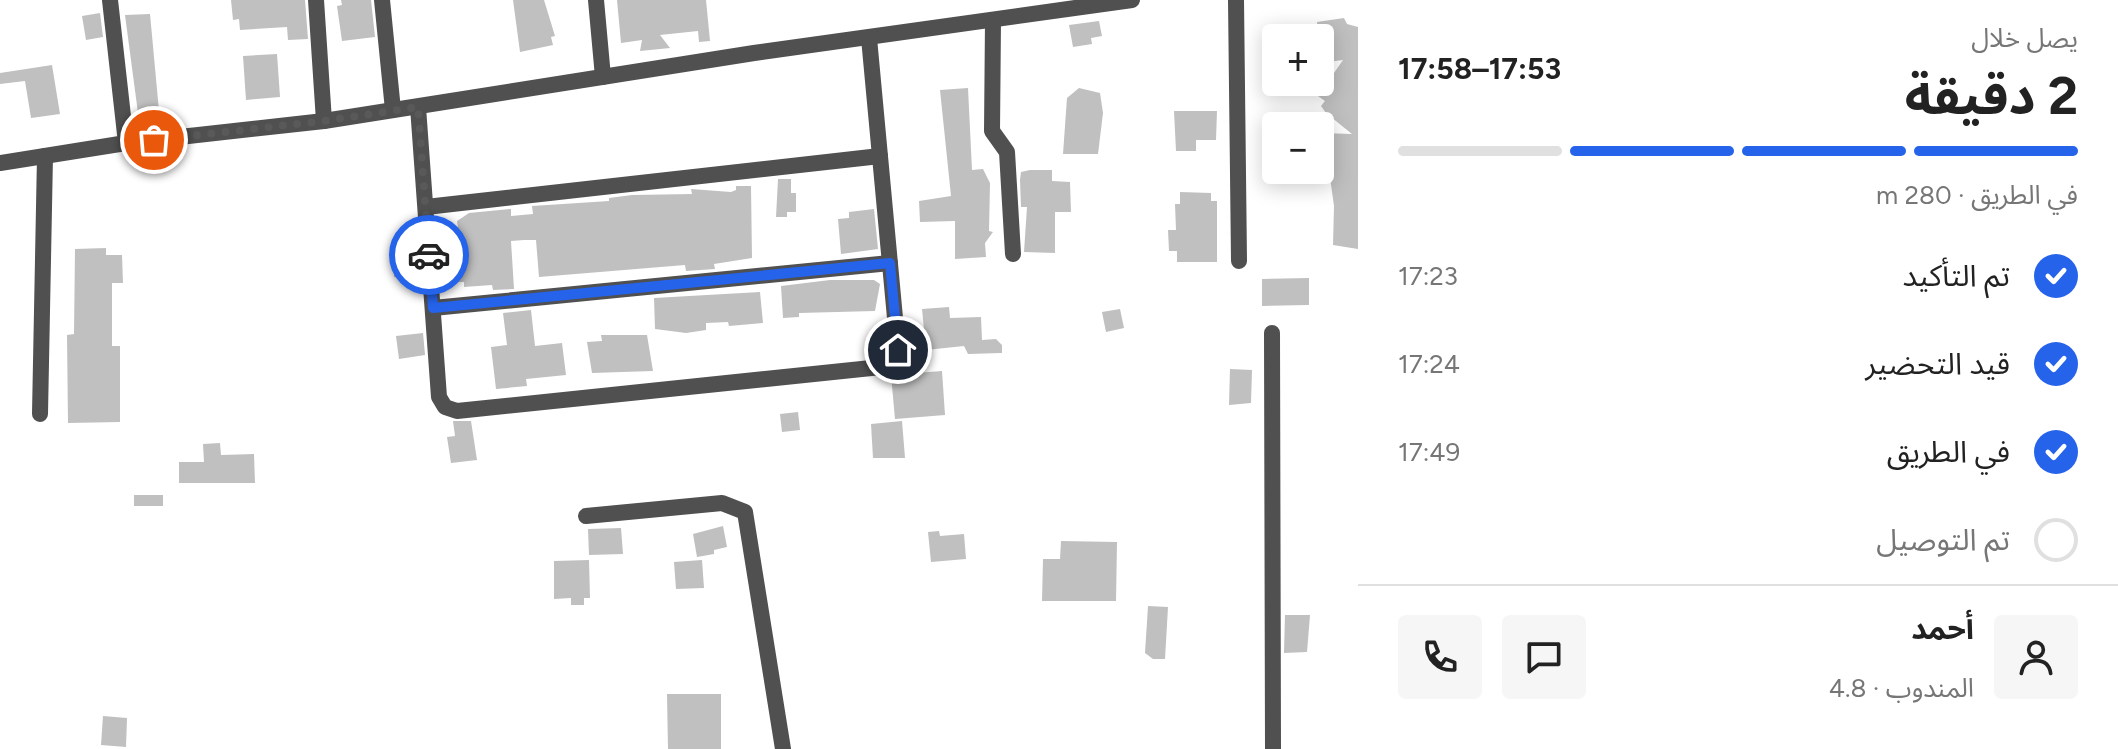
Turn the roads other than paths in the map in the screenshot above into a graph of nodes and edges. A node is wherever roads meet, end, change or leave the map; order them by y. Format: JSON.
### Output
{"nodes":[{"id":1,"x":110,"y":0,"type":"edge"},
{"id":2,"x":316,"y":0,"type":"edge"},
{"id":3,"x":382,"y":0,"type":"edge"},
{"id":4,"x":596,"y":0,"type":"edge"},
{"id":5,"x":1009,"y":0,"type":"edge"},
{"id":6,"x":1132,"y":0,"type":"edge"},
{"id":7,"x":1236,"y":0,"type":"edge"},
{"id":8,"x":1013,"y":17,"type":"junction"},
{"id":9,"x":993,"y":21,"type":"junction"},
{"id":10,"x":869,"y":38,"type":"junction"},
{"id":11,"x":603,"y":77,"type":"junction"},
{"id":12,"x":418,"y":107,"type":"junction"},
{"id":13,"x":393,"y":110,"type":"junction"},
{"id":14,"x":324,"y":121,"type":"junction"},
{"id":15,"x":126,"y":143,"type":"junction"},
{"id":16,"x":45,"y":156,"type":"junction"},
{"id":17,"x":880,"y":156,"type":"junction"},
{"id":18,"x":0,"y":163,"type":"edge"},
{"id":19,"x":426,"y":207,"type":"junction"},
{"id":20,"x":1013,"y":254,"type":"dead end"},
{"id":21,"x":1239,"y":261,"type":"dead end"},
{"id":22,"x":890,"y":263,"type":"junction"},
{"id":23,"x":433,"y":308,"type":"junction"},
{"id":24,"x":1272,"y":333,"type":"dead end"},
{"id":25,"x":40,"y":414,"type":"dead end"},
{"id":26,"x":586,"y":516,"type":"dead end"},
{"id":27,"x":783,"y":749,"type":"edge"},
{"id":28,"x":1273,"y":749,"type":"edge"}],
"edges":[{"from":1,"to":15,"type":"street"},
{"from":2,"to":14,"type":"street"},
{"from":3,"to":13,"type":"street"},
{"from":4,"to":11,"type":"street"},
{"from":5,"to":8,"type":"street"},
{"from":6,"to":8,"type":"street"},
{"from":7,"to":21,"type":"street"},
{"from":8,"to":9,"type":"street"},
{"from":9,"to":10,"type":"street"},
{"from":9,"to":20,"type":"street"},
{"from":10,"to":11,"type":"street"},
{"from":10,"to":17,"type":"street"},
{"from":11,"to":12,"type":"street"},
{"from":12,"to":13,"type":"street"},
{"from":12,"to":19,"type":"street"},
{"from":13,"to":14,"type":"street"},
{"from":14,"to":15,"type":"street"},
{"from":15,"to":16,"type":"street"},
{"from":16,"to":18,"type":"street"},
{"from":16,"to":25,"type":"street"},
{"from":17,"to":19,"type":"street"},
{"from":17,"to":22,"type":"street"},
{"from":19,"to":23,"type":"street"},
{"from":22,"to":23,"type":"street"},
{"from":22,"to":23,"type":"street"},
{"from":24,"to":28,"type":"street"},
{"from":26,"to":27,"type":"street"}]}
